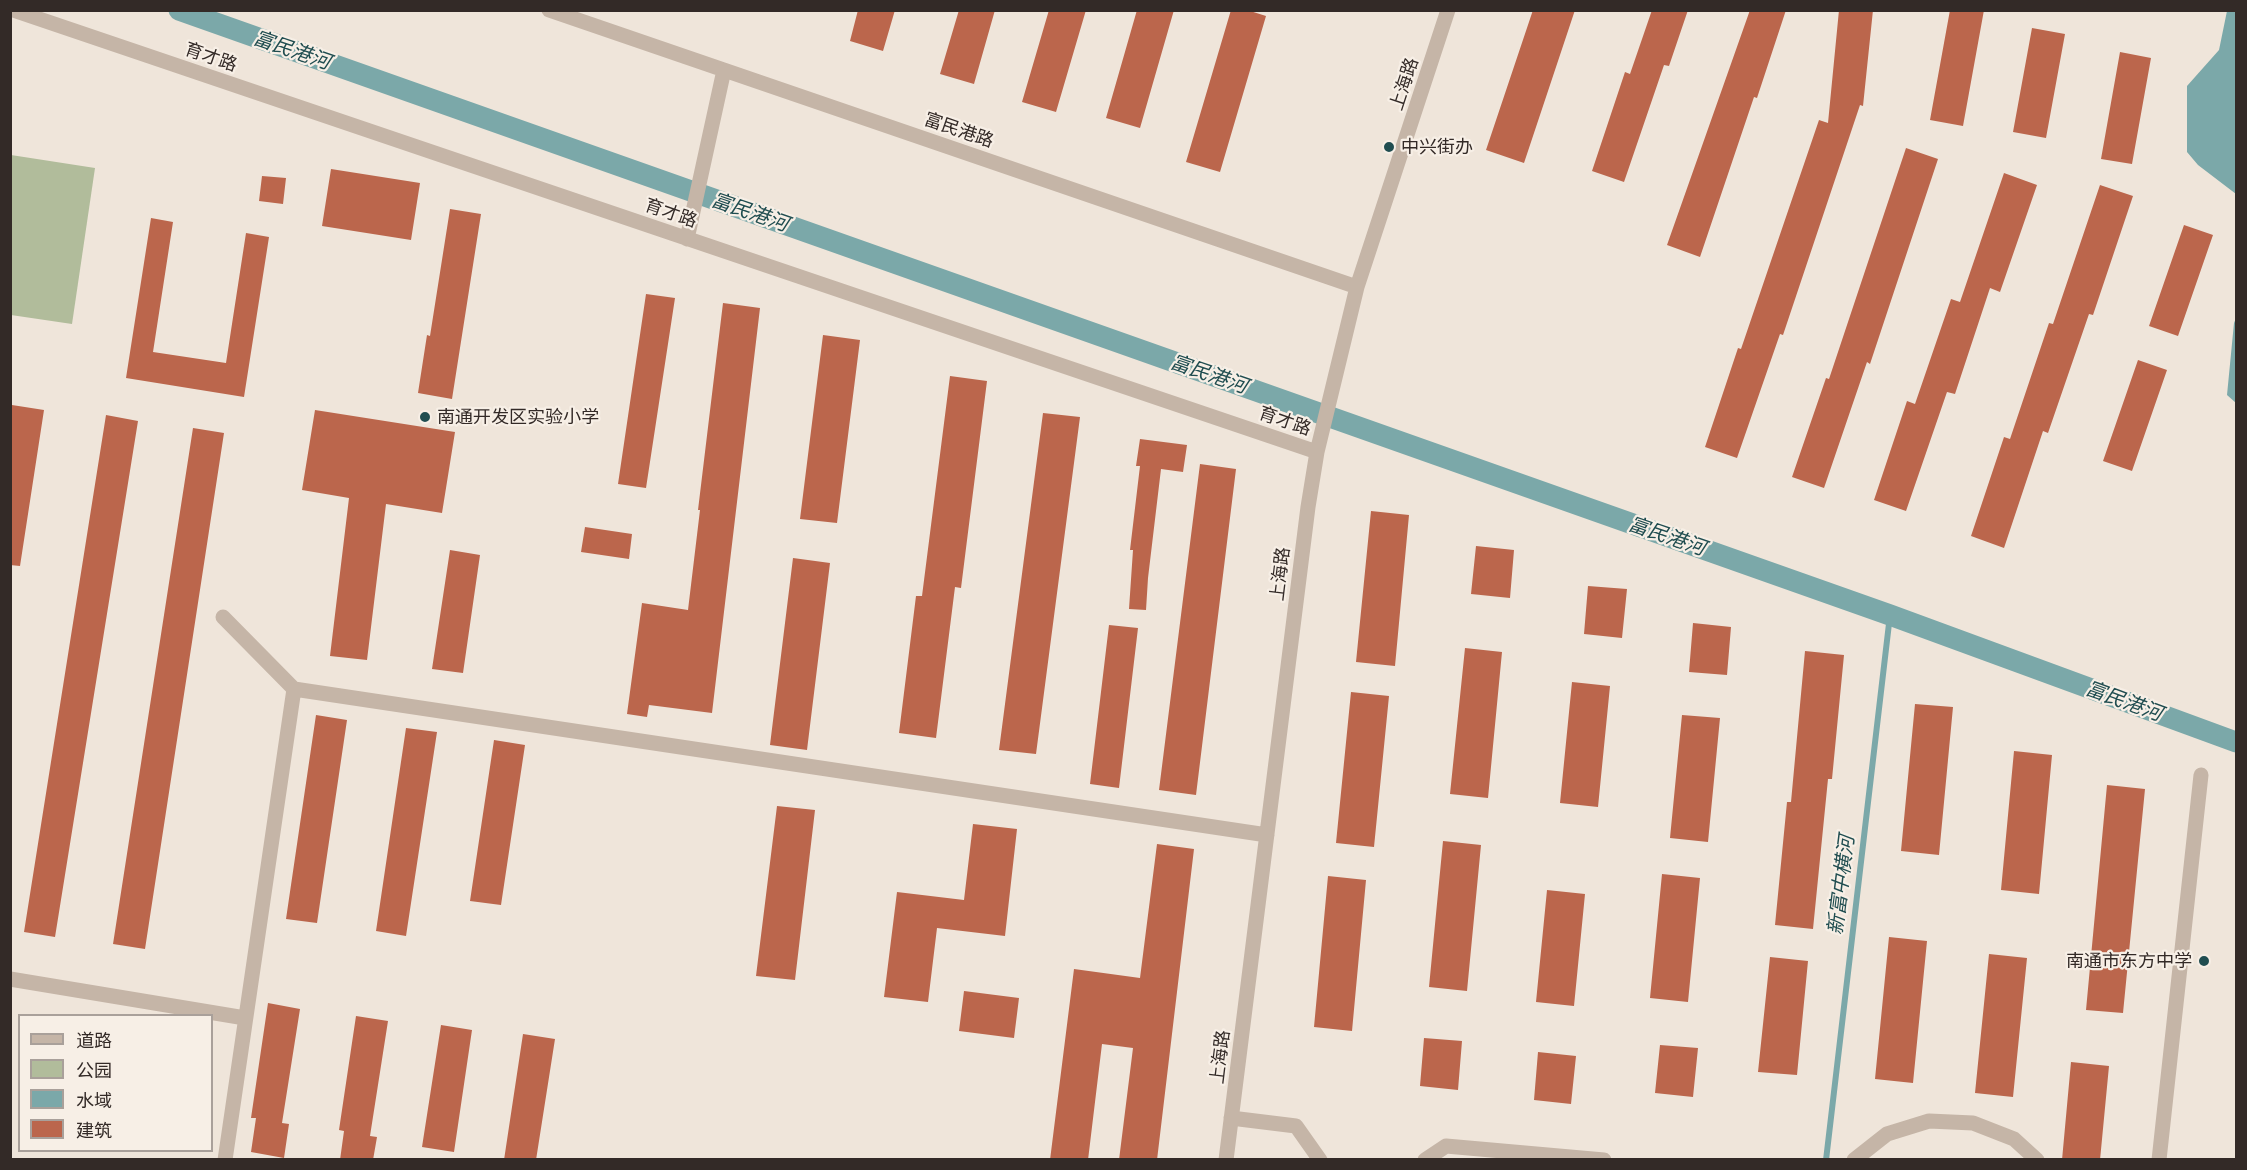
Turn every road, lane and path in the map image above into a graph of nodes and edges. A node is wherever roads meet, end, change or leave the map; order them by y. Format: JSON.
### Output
{"nodes":[{"id":1,"x":12,"y":10,"type":"edge"},
{"id":2,"x":549,"y":10,"type":"edge"},
{"id":3,"x":1448,"y":10,"type":"edge"},
{"id":4,"x":724,"y":70,"type":"junction"},
{"id":5,"x":687,"y":238,"type":"junction"},
{"id":6,"x":1357,"y":287,"type":"junction"},
{"id":7,"x":1317,"y":451,"type":"junction"},
{"id":8,"x":223,"y":617,"type":"dead end"},
{"id":9,"x":294,"y":688,"type":"junction"},
{"id":10,"x":2201,"y":775,"type":"dead end"},
{"id":11,"x":1267,"y":835,"type":"junction"},
{"id":12,"x":10,"y":979,"type":"edge"},
{"id":13,"x":245,"y":1018,"type":"junction"},
{"id":14,"x":1232,"y":1118,"type":"junction"},
{"id":15,"x":225,"y":1160,"type":"edge"},
{"id":16,"x":1227,"y":1160,"type":"edge"},
{"id":17,"x":1320,"y":1160,"type":"edge"},
{"id":18,"x":1425,"y":1160,"type":"edge"},
{"id":19,"x":1604,"y":1160,"type":"edge"},
{"id":20,"x":1854,"y":1160,"type":"edge"},
{"id":21,"x":2037,"y":1160,"type":"edge"},
{"id":22,"x":2159,"y":1160,"type":"edge"}],
"edges":[{"from":1,"to":5,"type":"street","name":"育才路"},
{"from":2,"to":4,"type":"street","name":"富民港路"},
{"from":3,"to":6,"type":"street","name":"上海路"},
{"from":4,"to":5,"type":"street"},
{"from":4,"to":6,"type":"street","name":"富民港路"},
{"from":5,"to":7,"type":"street","name":"育才路"},
{"from":6,"to":7,"type":"street","name":"上海路"},
{"from":7,"to":11,"type":"street","name":"上海路"},
{"from":8,"to":9,"type":"street"},
{"from":9,"to":11,"type":"street"},
{"from":9,"to":13,"type":"street"},
{"from":10,"to":22,"type":"street"},
{"from":11,"to":14,"type":"street","name":"上海路"},
{"from":12,"to":13,"type":"street"},
{"from":13,"to":15,"type":"street"},
{"from":14,"to":16,"type":"street","name":"上海路"},
{"from":14,"to":17,"type":"street"},
{"from":18,"to":19,"type":"street"},
{"from":20,"to":21,"type":"street"}]}
